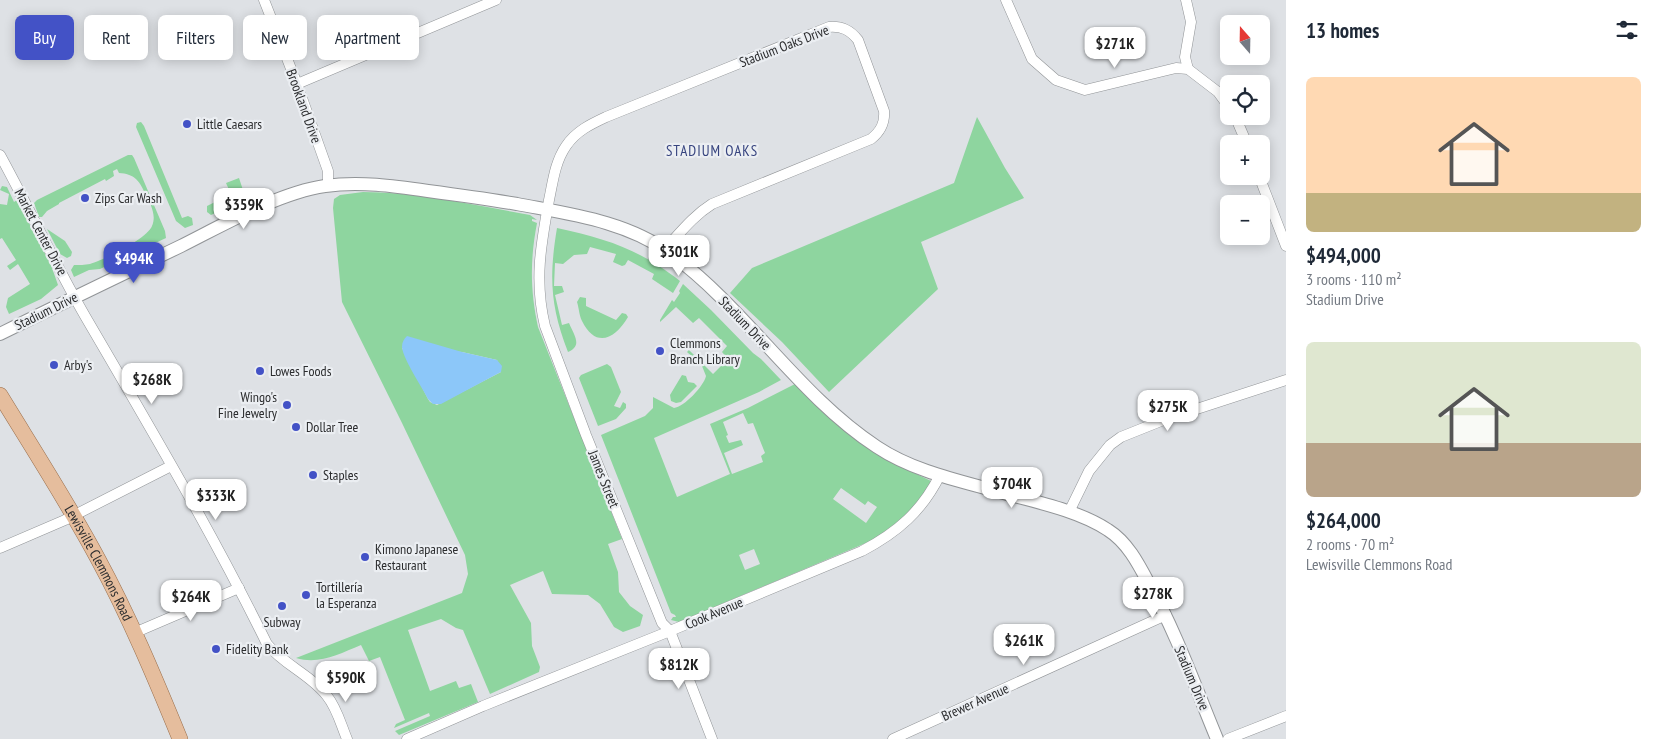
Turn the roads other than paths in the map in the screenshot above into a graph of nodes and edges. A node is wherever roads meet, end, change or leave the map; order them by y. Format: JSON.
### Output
{"nodes":[{"id":1,"x":264,"y":0,"type":"edge"},
{"id":2,"x":496,"y":0,"type":"edge"},
{"id":3,"x":1006,"y":0,"type":"edge"},
{"id":4,"x":1186,"y":0,"type":"edge"},
{"id":5,"x":1188,"y":69,"type":"junction"},
{"id":6,"x":297,"y":84,"type":"junction"},
{"id":7,"x":1220,"y":95,"type":"edge"},
{"id":8,"x":0,"y":155,"type":"edge"},
{"id":9,"x":328,"y":185,"type":"junction"},
{"id":10,"x":1262,"y":185,"type":"edge"},
{"id":11,"x":548,"y":210,"type":"junction"},
{"id":12,"x":1286,"y":246,"type":"edge"},
{"id":13,"x":665,"y":249,"type":"junction"},
{"id":14,"x":75,"y":297,"type":"junction"},
{"id":15,"x":0,"y":334,"type":"edge"},
{"id":16,"x":1286,"y":380,"type":"edge"},
{"id":17,"x":0,"y":395,"type":"edge"},
{"id":18,"x":172,"y":466,"type":"junction"},
{"id":19,"x":940,"y":475,"type":"junction"},
{"id":20,"x":1069,"y":512,"type":"junction"},
{"id":21,"x":74,"y":516,"type":"junction"},
{"id":22,"x":0,"y":548,"type":"edge"},
{"id":23,"x":239,"y":588,"type":"junction"},
{"id":24,"x":1166,"y":615,"type":"junction"},
{"id":25,"x":670,"y":631,"type":"junction"},
{"id":26,"x":134,"y":633,"type":"junction"},
{"id":27,"x":1286,"y":716,"type":"edge"},
{"id":28,"x":180,"y":739,"type":"edge"},
{"id":29,"x":347,"y":739,"type":"edge"},
{"id":30,"x":407,"y":739,"type":"edge"},
{"id":31,"x":712,"y":739,"type":"edge"},
{"id":32,"x":892,"y":739,"type":"edge"},
{"id":33,"x":1217,"y":739,"type":"edge"},
{"id":34,"x":1228,"y":739,"type":"edge"}],
"edges":[{"from":1,"to":6,"type":"street","name":"Brookland Drive"},
{"from":2,"to":6,"type":"street"},
{"from":3,"to":5,"type":"street"},
{"from":4,"to":5,"type":"street"},
{"from":5,"to":7,"type":"street"},
{"from":6,"to":9,"type":"street","name":"Brookland Drive"},
{"from":8,"to":14,"type":"street","name":"Market Center Drive"},
{"from":9,"to":11,"type":"street","name":"Stadium Drive"},
{"from":9,"to":14,"type":"street","name":"Stadium Drive"},
{"from":10,"to":12,"type":"street"},
{"from":11,"to":13,"type":"street","name":"Stadium Drive"},
{"from":11,"to":13,"type":"street","name":"Stadium Oaks Drive"},
{"from":11,"to":25,"type":"street","name":"James Street"},
{"from":13,"to":19,"type":"street","name":"Stadium Drive"},
{"from":14,"to":15,"type":"street","name":"Stadium Drive"},
{"from":14,"to":18,"type":"street","name":"Market Center Drive"},
{"from":16,"to":20,"type":"street"},
{"from":17,"to":21,"type":"main road","name":"Lewisville Clemmons Road"},
{"from":18,"to":21,"type":"street"},
{"from":18,"to":23,"type":"street","name":"Market Center Drive"},
{"from":19,"to":20,"type":"street","name":"Stadium Drive"},
{"from":19,"to":25,"type":"street","name":"Cook Avenue"},
{"from":20,"to":24,"type":"street","name":"Stadium Drive"},
{"from":21,"to":22,"type":"street"},
{"from":21,"to":26,"type":"main road","name":"Lewisville Clemmons Road"},
{"from":23,"to":26,"type":"street"},
{"from":23,"to":29,"type":"street","name":"Market Center Drive"},
{"from":24,"to":32,"type":"street","name":"Brewer Avenue"},
{"from":24,"to":33,"type":"street","name":"Stadium Drive"},
{"from":25,"to":30,"type":"street","name":"Cook Avenue"},
{"from":25,"to":31,"type":"street","name":"James Street"},
{"from":26,"to":28,"type":"main road","name":"Lewisville Clemmons Road"},
{"from":27,"to":34,"type":"street"}]}
